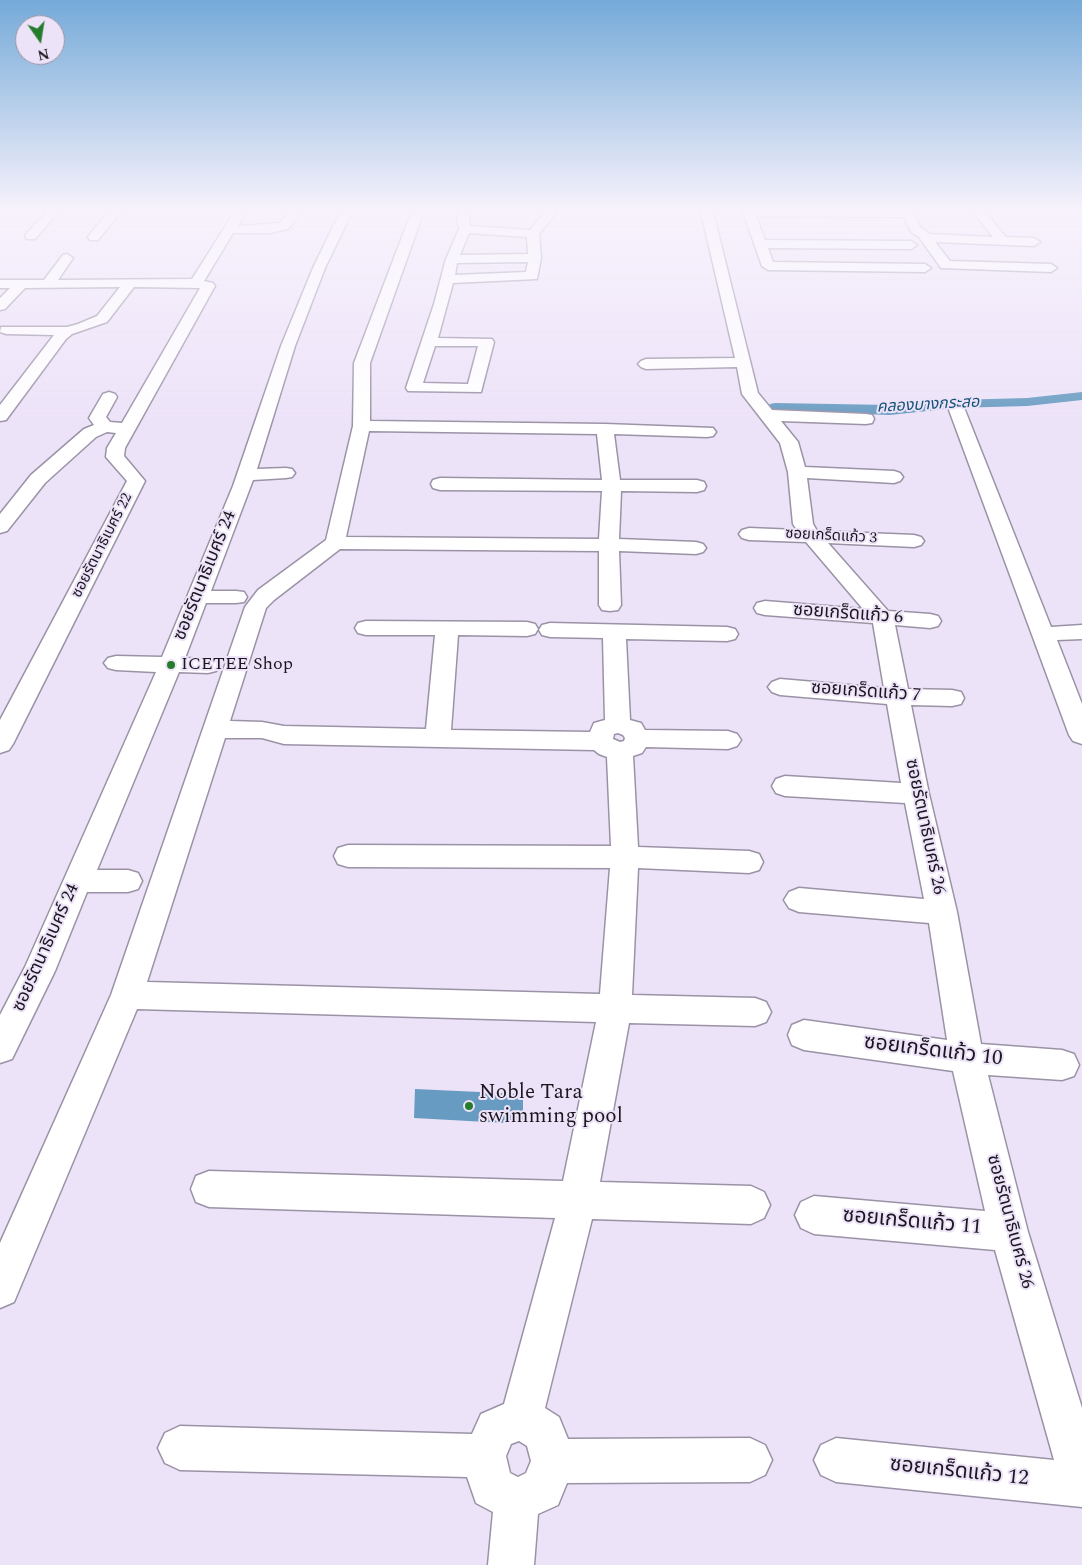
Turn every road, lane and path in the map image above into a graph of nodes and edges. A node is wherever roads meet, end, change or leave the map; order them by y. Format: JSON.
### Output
{"nodes":[{"id":1,"x":50,"y":281,"type":"edge"},
{"id":2,"x":314,"y":281,"type":"edge"},
{"id":3,"x":392,"y":281,"type":"edge"},
{"id":4,"x":446,"y":281,"type":"edge"},
{"id":5,"x":724,"y":281,"type":"edge"},
{"id":6,"x":196,"y":283,"type":"joint"},
{"id":7,"x":0,"y":284,"type":"edge"},
{"id":8,"x":21,"y":284,"type":"junction"},
{"id":9,"x":48,"y":284,"type":"junction"},
{"id":10,"x":130,"y":284,"type":"junction"},
{"id":11,"x":0,"y":306,"type":"edge"},
{"id":12,"x":2,"y":331,"type":"edge"},
{"id":13,"x":67,"y":331,"type":"junction"},
{"id":14,"x":429,"y":342,"type":"junction"},
{"id":15,"x":744,"y":362,"type":"junction"},
{"id":16,"x":646,"y":364,"type":"dead end"},
{"id":17,"x":109,"y":397,"type":"dead end"},
{"id":18,"x":957,"y":410,"type":"dead end"},
{"id":19,"x":767,"y":415,"type":"junction"},
{"id":20,"x":0,"y":416,"type":"edge"},
{"id":21,"x":866,"y":419,"type":"dead end"},
{"id":22,"x":362,"y":426,"type":"junction"},
{"id":23,"x":105,"y":427,"type":"junction"},
{"id":24,"x":128,"y":428,"type":"junction"},
{"id":25,"x":605,"y":429,"type":"junction"},
{"id":26,"x":707,"y":432,"type":"dead end"},
{"id":27,"x":797,"y":472,"type":"junction"},
{"id":28,"x":286,"y":473,"type":"dead end"},
{"id":29,"x":245,"y":475,"type":"junction"},
{"id":30,"x":894,"y":477,"type":"dead end"},
{"id":31,"x":440,"y":484,"type":"dead end"},
{"id":32,"x":612,"y":486,"type":"junction"},
{"id":33,"x":697,"y":486,"type":"dead end"},
{"id":34,"x":0,"y":527,"type":"edge"},
{"id":35,"x":749,"y":534,"type":"dead end"},
{"id":36,"x":810,"y":536,"type":"junction"},
{"id":37,"x":914,"y":542,"type":"dead end"},
{"id":38,"x":335,"y":543,"type":"junction"},
{"id":39,"x":608,"y":545,"type":"junction"},
{"id":40,"x":696,"y":548,"type":"dead end"},
{"id":41,"x":198,"y":597,"type":"junction"},
{"id":42,"x":236,"y":597,"type":"dead end"},
{"id":43,"x":610,"y":605,"type":"dead end"},
{"id":44,"x":765,"y":608,"type":"dead end"},
{"id":45,"x":883,"y":618,"type":"junction"},
{"id":46,"x":930,"y":621,"type":"dead end"},
{"id":47,"x":366,"y":628,"type":"dead end"},
{"id":48,"x":447,"y":628,"type":"junction"},
{"id":49,"x":526,"y":629,"type":"dead end"},
{"id":50,"x":550,"y":630,"type":"dead end"},
{"id":51,"x":614,"y":632,"type":"junction"},
{"id":52,"x":1082,"y":632,"type":"edge"},
{"id":53,"x":727,"y":634,"type":"dead end"},
{"id":54,"x":1043,"y":634,"type":"junction"},
{"id":55,"x":116,"y":663,"type":"dead end"},
{"id":56,"x":170,"y":666,"type":"junction"},
{"id":57,"x":208,"y":666,"type":"dead end"},
{"id":58,"x":780,"y":687,"type":"dead end"},
{"id":59,"x":898,"y":698,"type":"junction"},
{"id":60,"x":952,"y":698,"type":"dead end"},
{"id":61,"x":213,"y":734,"type":"junction"},
{"id":62,"x":1082,"y":735,"type":"edge"},
{"id":63,"x":438,"y":738,"type":"junction"},
{"id":64,"x":619,"y":739,"type":"junction"},
{"id":65,"x":728,"y":740,"type":"dead end"},
{"id":66,"x":0,"y":744,"type":"edge"},
{"id":67,"x":784,"y":786,"type":"dead end"},
{"id":68,"x":916,"y":794,"type":"junction"},
{"id":69,"x":348,"y":856,"type":"dead end"},
{"id":70,"x":624,"y":857,"type":"junction"},
{"id":71,"x":749,"y":862,"type":"dead end"},
{"id":72,"x":77,"y":881,"type":"junction"},
{"id":73,"x":128,"y":881,"type":"dead end"},
{"id":74,"x":799,"y":900,"type":"dead end"},
{"id":75,"x":942,"y":912,"type":"junction"},
{"id":76,"x":127,"y":995,"type":"junction"},
{"id":77,"x":615,"y":1009,"type":"junction"},
{"id":78,"x":755,"y":1012,"type":"dead end"},
{"id":79,"x":804,"y":1034,"type":"dead end"},
{"id":80,"x":0,"y":1048,"type":"edge"},
{"id":81,"x":967,"y":1058,"type":"junction"},
{"id":82,"x":1062,"y":1065,"type":"dead end"},
{"id":83,"x":209,"y":1189,"type":"dead end"},
{"id":84,"x":578,"y":1200,"type":"junction"},
{"id":85,"x":751,"y":1205,"type":"dead end"},
{"id":86,"x":814,"y":1215,"type":"dead end"},
{"id":87,"x":1009,"y":1232,"type":"junction"},
{"id":88,"x":0,"y":1288,"type":"edge"},
{"id":89,"x":521,"y":1418,"type":"junction"},
{"id":90,"x":180,"y":1448,"type":"dead end"},
{"id":91,"x":484,"y":1456,"type":"junction"},
{"id":92,"x":750,"y":1460,"type":"dead end"},
{"id":93,"x":836,"y":1460,"type":"dead end"},
{"id":94,"x":553,"y":1461,"type":"junction"},
{"id":95,"x":1082,"y":1480,"type":"edge"},
{"id":96,"x":1082,"y":1485,"type":"edge"},
{"id":97,"x":516,"y":1500,"type":"junction"},
{"id":98,"x":511,"y":1565,"type":"edge"}],
"edges":[{"from":1,"to":9,"type":"street"},
{"from":2,"to":29,"type":"street","name":"ซอยรัตนาธิเบศร์ 24"},
{"from":3,"to":22,"type":"street"},
{"from":4,"to":14,"type":"street"},
{"from":5,"to":15,"type":"street"},
{"from":6,"to":10,"type":"street"},
{"from":6,"to":24,"type":"street","name":"ซอยรัตนาธิเบศร์ 22"},
{"from":7,"to":8,"type":"street"},
{"from":8,"to":9,"type":"street"},
{"from":8,"to":11,"type":"street"},
{"from":9,"to":10,"type":"street"},
{"from":10,"to":13,"type":"street"},
{"from":12,"to":13,"type":"street"},
{"from":13,"to":20,"type":"street"},
{"from":14,"to":14,"type":"street"},
{"from":15,"to":16,"type":"street"},
{"from":15,"to":19,"type":"street"},
{"from":17,"to":23,"type":"street"},
{"from":18,"to":54,"type":"street"},
{"from":19,"to":21,"type":"street"},
{"from":19,"to":27,"type":"street"},
{"from":22,"to":25,"type":"street"},
{"from":22,"to":38,"type":"street"},
{"from":23,"to":24,"type":"street"},
{"from":23,"to":34,"type":"street"},
{"from":24,"to":66,"type":"street","name":"ซอยรัตนาธิเบศร์ 22"},
{"from":25,"to":26,"type":"street"},
{"from":25,"to":32,"type":"street"},
{"from":27,"to":30,"type":"street"},
{"from":27,"to":36,"type":"street"},
{"from":28,"to":29,"type":"street"},
{"from":29,"to":41,"type":"street","name":"ซอยรัตนาธิเบศร์ 24"},
{"from":31,"to":32,"type":"street"},
{"from":32,"to":33,"type":"street"},
{"from":32,"to":39,"type":"street"},
{"from":35,"to":36,"type":"street","name":"ซอยเกร็ดแก้ว 3"},
{"from":36,"to":37,"type":"street","name":"ซอยเกร็ดแก้ว 3"},
{"from":36,"to":45,"type":"street"},
{"from":38,"to":39,"type":"street"},
{"from":38,"to":61,"type":"street"},
{"from":39,"to":40,"type":"street"},
{"from":39,"to":43,"type":"street"},
{"from":41,"to":42,"type":"street"},
{"from":41,"to":56,"type":"street","name":"ซอยรัตนาธิเบศร์ 24"},
{"from":44,"to":45,"type":"street","name":"ซอยเกร็ดแก้ว 6"},
{"from":45,"to":46,"type":"street","name":"ซอยเกร็ดแก้ว 6"},
{"from":45,"to":59,"type":"street","name":"ซอยรัตนาธิเบศร์ 26"},
{"from":47,"to":48,"type":"street"},
{"from":48,"to":49,"type":"street"},
{"from":48,"to":63,"type":"street"},
{"from":50,"to":51,"type":"street"},
{"from":51,"to":53,"type":"street"},
{"from":51,"to":64,"type":"street"},
{"from":52,"to":54,"type":"street"},
{"from":54,"to":62,"type":"street"},
{"from":55,"to":56,"type":"street"},
{"from":56,"to":57,"type":"street"},
{"from":56,"to":72,"type":"street","name":"ซอยรัตนาธิเบศร์ 24"},
{"from":58,"to":59,"type":"street","name":"ซอยเกร็ดแก้ว 7"},
{"from":59,"to":60,"type":"street","name":"ซอยเกร็ดแก้ว 7"},
{"from":59,"to":68,"type":"street","name":"ซอยรัตนาธิเบศร์ 26"},
{"from":61,"to":63,"type":"street"},
{"from":61,"to":76,"type":"street"},
{"from":63,"to":64,"type":"street"},
{"from":64,"to":65,"type":"street"},
{"from":64,"to":70,"type":"street"},
{"from":67,"to":68,"type":"street"},
{"from":68,"to":75,"type":"street","name":"ซอยรัตนาธิเบศร์ 26"},
{"from":69,"to":70,"type":"street"},
{"from":70,"to":71,"type":"street"},
{"from":70,"to":77,"type":"street"},
{"from":72,"to":73,"type":"street"},
{"from":72,"to":80,"type":"street","name":"ซอยรัตนาธิเบศร์ 24"},
{"from":74,"to":75,"type":"street"},
{"from":75,"to":81,"type":"street","name":"ซอยรัตนาธิเบศร์ 26"},
{"from":76,"to":77,"type":"street"},
{"from":76,"to":88,"type":"street"},
{"from":77,"to":78,"type":"street"},
{"from":77,"to":84,"type":"street"},
{"from":79,"to":81,"type":"street","name":"ซอยเกร็ดแก้ว 10"},
{"from":81,"to":82,"type":"street","name":"ซอยเกร็ดแก้ว 10"},
{"from":81,"to":87,"type":"street","name":"ซอยรัตนาธิเบศร์ 26"},
{"from":83,"to":84,"type":"street"},
{"from":84,"to":85,"type":"street"},
{"from":84,"to":89,"type":"street"},
{"from":86,"to":87,"type":"street","name":"ซอยเกร็ดแก้ว 11"},
{"from":87,"to":95,"type":"street","name":"ซอยรัตนาธิเบศร์ 26"},
{"from":89,"to":91,"type":"street"},
{"from":89,"to":94,"type":"street"},
{"from":90,"to":91,"type":"street"},
{"from":91,"to":97,"type":"street"},
{"from":92,"to":94,"type":"street"},
{"from":93,"to":96,"type":"street","name":"ซอยเกร็ดแก้ว 12"},
{"from":94,"to":97,"type":"street"},
{"from":97,"to":98,"type":"street"}]}
